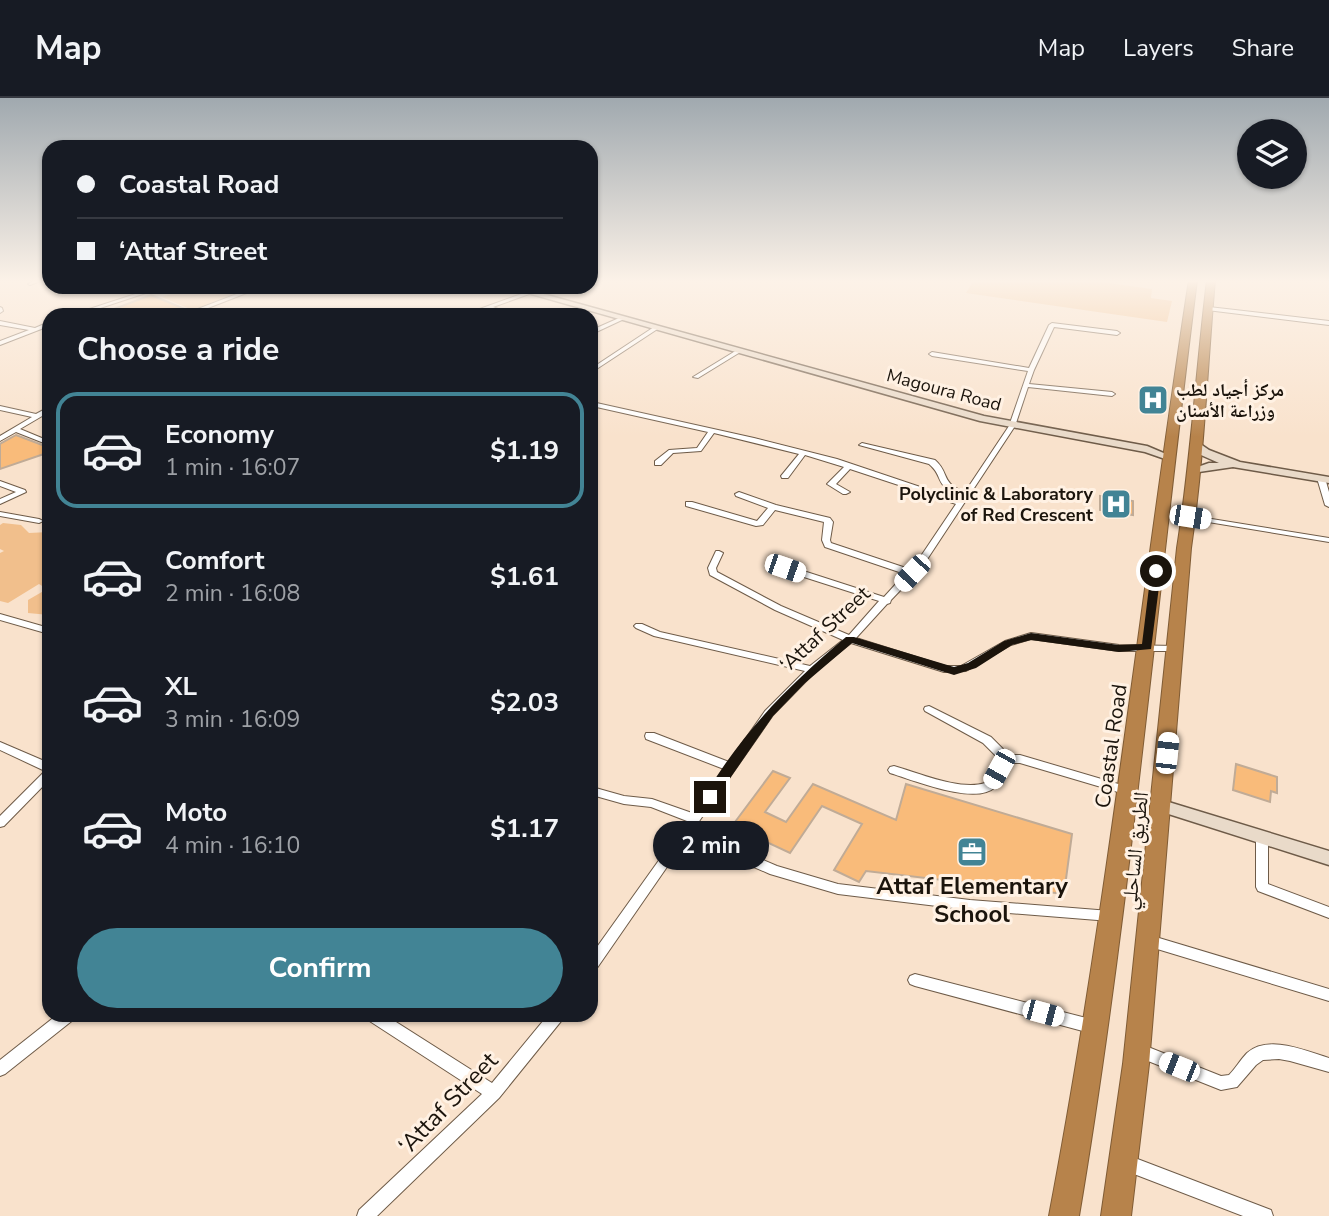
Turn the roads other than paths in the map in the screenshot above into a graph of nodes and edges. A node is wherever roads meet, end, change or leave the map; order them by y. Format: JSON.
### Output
{"nodes":[{"id":1,"x":26,"y":332,"type":"edge"},
{"id":2,"x":650,"y":332,"type":"edge"},
{"id":3,"x":671,"y":332,"type":"edge"},
{"id":4,"x":1049,"y":332,"type":"edge"},
{"id":5,"x":1110,"y":332,"type":"edge"},
{"id":6,"x":1192,"y":332,"type":"edge"},
{"id":7,"x":1207,"y":332,"type":"edge"},
{"id":8,"x":1117,"y":333,"type":"dead end"},
{"id":9,"x":0,"y":343,"type":"edge"},
{"id":10,"x":739,"y":351,"type":"junction"},
{"id":11,"x":932,"y":355,"type":"dead end"},
{"id":12,"x":598,"y":366,"type":"edge"},
{"id":13,"x":1031,"y":370,"type":"junction"},
{"id":14,"x":696,"y":377,"type":"dead end"},
{"id":15,"x":1026,"y":385,"type":"junction"},
{"id":16,"x":1112,"y":394,"type":"dead end"},
{"id":17,"x":598,"y":405,"type":"edge"},
{"id":18,"x":0,"y":408,"type":"edge"},
{"id":19,"x":42,"y":413,"type":"edge"},
{"id":20,"x":37,"y":416,"type":"junction"},
{"id":21,"x":1012,"y":426,"type":"junction"},
{"id":22,"x":16,"y":430,"type":"junction"},
{"id":23,"x":712,"y":431,"type":"junction"},
{"id":24,"x":0,"y":439,"type":"edge"},
{"id":25,"x":42,"y":439,"type":"edge"},
{"id":26,"x":1196,"y":444,"type":"junction"},
{"id":27,"x":862,"y":445,"type":"dead end"},
{"id":28,"x":1169,"y":451,"type":"junction"},
{"id":29,"x":803,"y":453,"type":"junction"},
{"id":30,"x":658,"y":463,"type":"dead end"},
{"id":31,"x":1240,"y":465,"type":"junction"},
{"id":32,"x":849,"y":466,"type":"junction"},
{"id":33,"x":1196,"y":471,"type":"junction"},
{"id":34,"x":785,"y":476,"type":"dead end"},
{"id":35,"x":1325,"y":479,"type":"edge"},
{"id":36,"x":0,"y":483,"type":"edge"},
{"id":37,"x":846,"y":492,"type":"dead end"},
{"id":38,"x":739,"y":494,"type":"dead end"},
{"id":39,"x":962,"y":498,"type":"junction"},
{"id":40,"x":0,"y":502,"type":"edge"},
{"id":41,"x":689,"y":504,"type":"dead end"},
{"id":42,"x":1329,"y":505,"type":"edge"},
{"id":43,"x":773,"y":507,"type":"junction"},
{"id":44,"x":0,"y":514,"type":"edge"},
{"id":45,"x":1190,"y":517,"type":"junction"},
{"id":46,"x":39,"y":521,"type":"dead end"},
{"id":47,"x":1329,"y":540,"type":"edge"},
{"id":48,"x":719,"y":553,"type":"dead end"},
{"id":49,"x":785,"y":568,"type":"dead end"},
{"id":50,"x":912,"y":573,"type":"junction"},
{"id":51,"x":887,"y":601,"type":"junction"},
{"id":52,"x":0,"y":617,"type":"edge"},
{"id":53,"x":639,"y":625,"type":"dead end"},
{"id":54,"x":42,"y":629,"type":"edge"},
{"id":55,"x":850,"y":639,"type":"junction"},
{"id":56,"x":1147,"y":647,"type":"junction"},
{"id":57,"x":1178,"y":649,"type":"junction"},
{"id":58,"x":812,"y":670,"type":"junction"},
{"id":59,"x":929,"y":709,"type":"dead end"},
{"id":60,"x":650,"y":736,"type":"dead end"},
{"id":61,"x":0,"y":746,"type":"edge"},
{"id":62,"x":1006,"y":759,"type":"junction"},
{"id":63,"x":731,"y":766,"type":"junction"},
{"id":64,"x":42,"y":767,"type":"edge"},
{"id":65,"x":894,"y":770,"type":"dead end"},
{"id":66,"x":42,"y":778,"type":"edge"},
{"id":67,"x":1128,"y":791,"type":"junction"},
{"id":68,"x":598,"y":793,"type":"edge"},
{"id":69,"x":1162,"y":806,"type":"junction"},
{"id":70,"x":694,"y":819,"type":"junction"},
{"id":71,"x":0,"y":823,"type":"edge"},
{"id":72,"x":685,"y":832,"type":"junction"},
{"id":73,"x":1262,"y":837,"type":"junction"},
{"id":74,"x":1329,"y":858,"type":"edge"},
{"id":75,"x":1329,"y":913,"type":"edge"},
{"id":76,"x":1110,"y":916,"type":"junction"},
{"id":77,"x":1148,"y":941,"type":"junction"},
{"id":78,"x":598,"y":955,"type":"edge"},
{"id":79,"x":915,"y":980,"type":"dead end"},
{"id":80,"x":1329,"y":995,"type":"edge"},
{"id":81,"x":59,"y":1022,"type":"edge"},
{"id":82,"x":384,"y":1022,"type":"edge"},
{"id":83,"x":551,"y":1022,"type":"edge"},
{"id":84,"x":1094,"y":1027,"type":"junction"},
{"id":85,"x":1137,"y":1050,"type":"junction"},
{"id":86,"x":1329,"y":1065,"type":"edge"},
{"id":87,"x":0,"y":1069,"type":"edge"},
{"id":88,"x":494,"y":1093,"type":"junction"},
{"id":89,"x":1123,"y":1162,"type":"junction"},
{"id":90,"x":365,"y":1216,"type":"edge"},
{"id":91,"x":1064,"y":1216,"type":"edge"},
{"id":92,"x":1116,"y":1216,"type":"edge"},
{"id":93,"x":1265,"y":1216,"type":"edge"}],
"edges":[{"from":1,"to":9,"type":"street"},
{"from":2,"to":12,"type":"street"},
{"from":3,"to":10,"type":"street","name":"Magoura Road"},
{"from":4,"to":13,"type":"street","name":"‘Attaf Street"},
{"from":5,"to":8,"type":"street","name":"‘Attaf Street"},
{"from":6,"to":28,"type":"highway","name":"Coastal Road"},
{"from":7,"to":26,"type":"highway","name":"الطريق الساحلي"},
{"from":10,"to":14,"type":"street"},
{"from":10,"to":21,"type":"street","name":"Magoura Road"},
{"from":11,"to":13,"type":"street"},
{"from":13,"to":15,"type":"street","name":"‘Attaf Street"},
{"from":15,"to":16,"type":"street"},
{"from":15,"to":21,"type":"street","name":"‘Attaf Street"},
{"from":17,"to":23,"type":"street"},
{"from":18,"to":20,"type":"street"},
{"from":19,"to":20,"type":"street"},
{"from":20,"to":22,"type":"street"},
{"from":21,"to":28,"type":"street","name":"Magoura Road"},
{"from":21,"to":39,"type":"street","name":"‘Attaf Street"},
{"from":22,"to":24,"type":"street"},
{"from":22,"to":25,"type":"street"},
{"from":23,"to":29,"type":"street"},
{"from":23,"to":30,"type":"street"},
{"from":26,"to":31,"type":"street"},
{"from":26,"to":33,"type":"highway","name":"الطريق الساحلي"},
{"from":27,"to":39,"type":"street"},
{"from":28,"to":56,"type":"highway","name":"Coastal Road"},
{"from":29,"to":32,"type":"street"},
{"from":29,"to":34,"type":"street"},
{"from":31,"to":33,"type":"street"},
{"from":31,"to":35,"type":"street"},
{"from":32,"to":37,"type":"street"},
{"from":32,"to":39,"type":"street"},
{"from":33,"to":45,"type":"highway","name":"الطريق الساحلي"},
{"from":35,"to":42,"type":"street"},
{"from":36,"to":40,"type":"street"},
{"from":38,"to":43,"type":"street"},
{"from":39,"to":50,"type":"street","name":"‘Attaf Street"},
{"from":41,"to":43,"type":"street"},
{"from":43,"to":50,"type":"street"},
{"from":44,"to":46,"type":"street"},
{"from":45,"to":47,"type":"street"},
{"from":45,"to":57,"type":"highway","name":"الطريق الساحلي"},
{"from":48,"to":55,"type":"street"},
{"from":49,"to":51,"type":"street"},
{"from":50,"to":51,"type":"street","name":"‘Attaf Street"},
{"from":51,"to":55,"type":"street","name":"‘Attaf Street"},
{"from":52,"to":54,"type":"street"},
{"from":53,"to":58,"type":"street"},
{"from":55,"to":56,"type":"street"},
{"from":55,"to":58,"type":"street","name":"‘Attaf Street"},
{"from":56,"to":57,"type":"street"},
{"from":56,"to":67,"type":"highway","name":"Coastal Road"},
{"from":57,"to":69,"type":"highway","name":"الطريق الساحلي"},
{"from":58,"to":63,"type":"street","name":"‘Attaf Street"},
{"from":59,"to":62,"type":"street"},
{"from":60,"to":63,"type":"street"},
{"from":61,"to":64,"type":"street"},
{"from":62,"to":65,"type":"street"},
{"from":62,"to":67,"type":"street"},
{"from":63,"to":70,"type":"street","name":"‘Attaf Street"},
{"from":66,"to":71,"type":"street"},
{"from":67,"to":76,"type":"highway","name":"Coastal Road"},
{"from":68,"to":70,"type":"street"},
{"from":69,"to":73,"type":"street"},
{"from":69,"to":77,"type":"highway","name":"الطريق الساحلي"},
{"from":70,"to":72,"type":"street","name":"‘Attaf Street"},
{"from":72,"to":76,"type":"street"},
{"from":72,"to":78,"type":"street","name":"‘Attaf Street"},
{"from":73,"to":74,"type":"street"},
{"from":73,"to":75,"type":"street"},
{"from":76,"to":84,"type":"highway","name":"Coastal Road"},
{"from":77,"to":80,"type":"street"},
{"from":77,"to":85,"type":"highway","name":"الطريق الساحلي"},
{"from":79,"to":84,"type":"street"},
{"from":81,"to":87,"type":"street"},
{"from":82,"to":88,"type":"street"},
{"from":83,"to":88,"type":"street","name":"‘Attaf Street"},
{"from":84,"to":91,"type":"highway","name":"Coastal Road"},
{"from":85,"to":86,"type":"street"},
{"from":85,"to":89,"type":"highway","name":"الطريق الساحلي"},
{"from":88,"to":90,"type":"street","name":"‘Attaf Street"},
{"from":89,"to":92,"type":"highway","name":"الطريق الساحلي"},
{"from":89,"to":93,"type":"street"}]}
